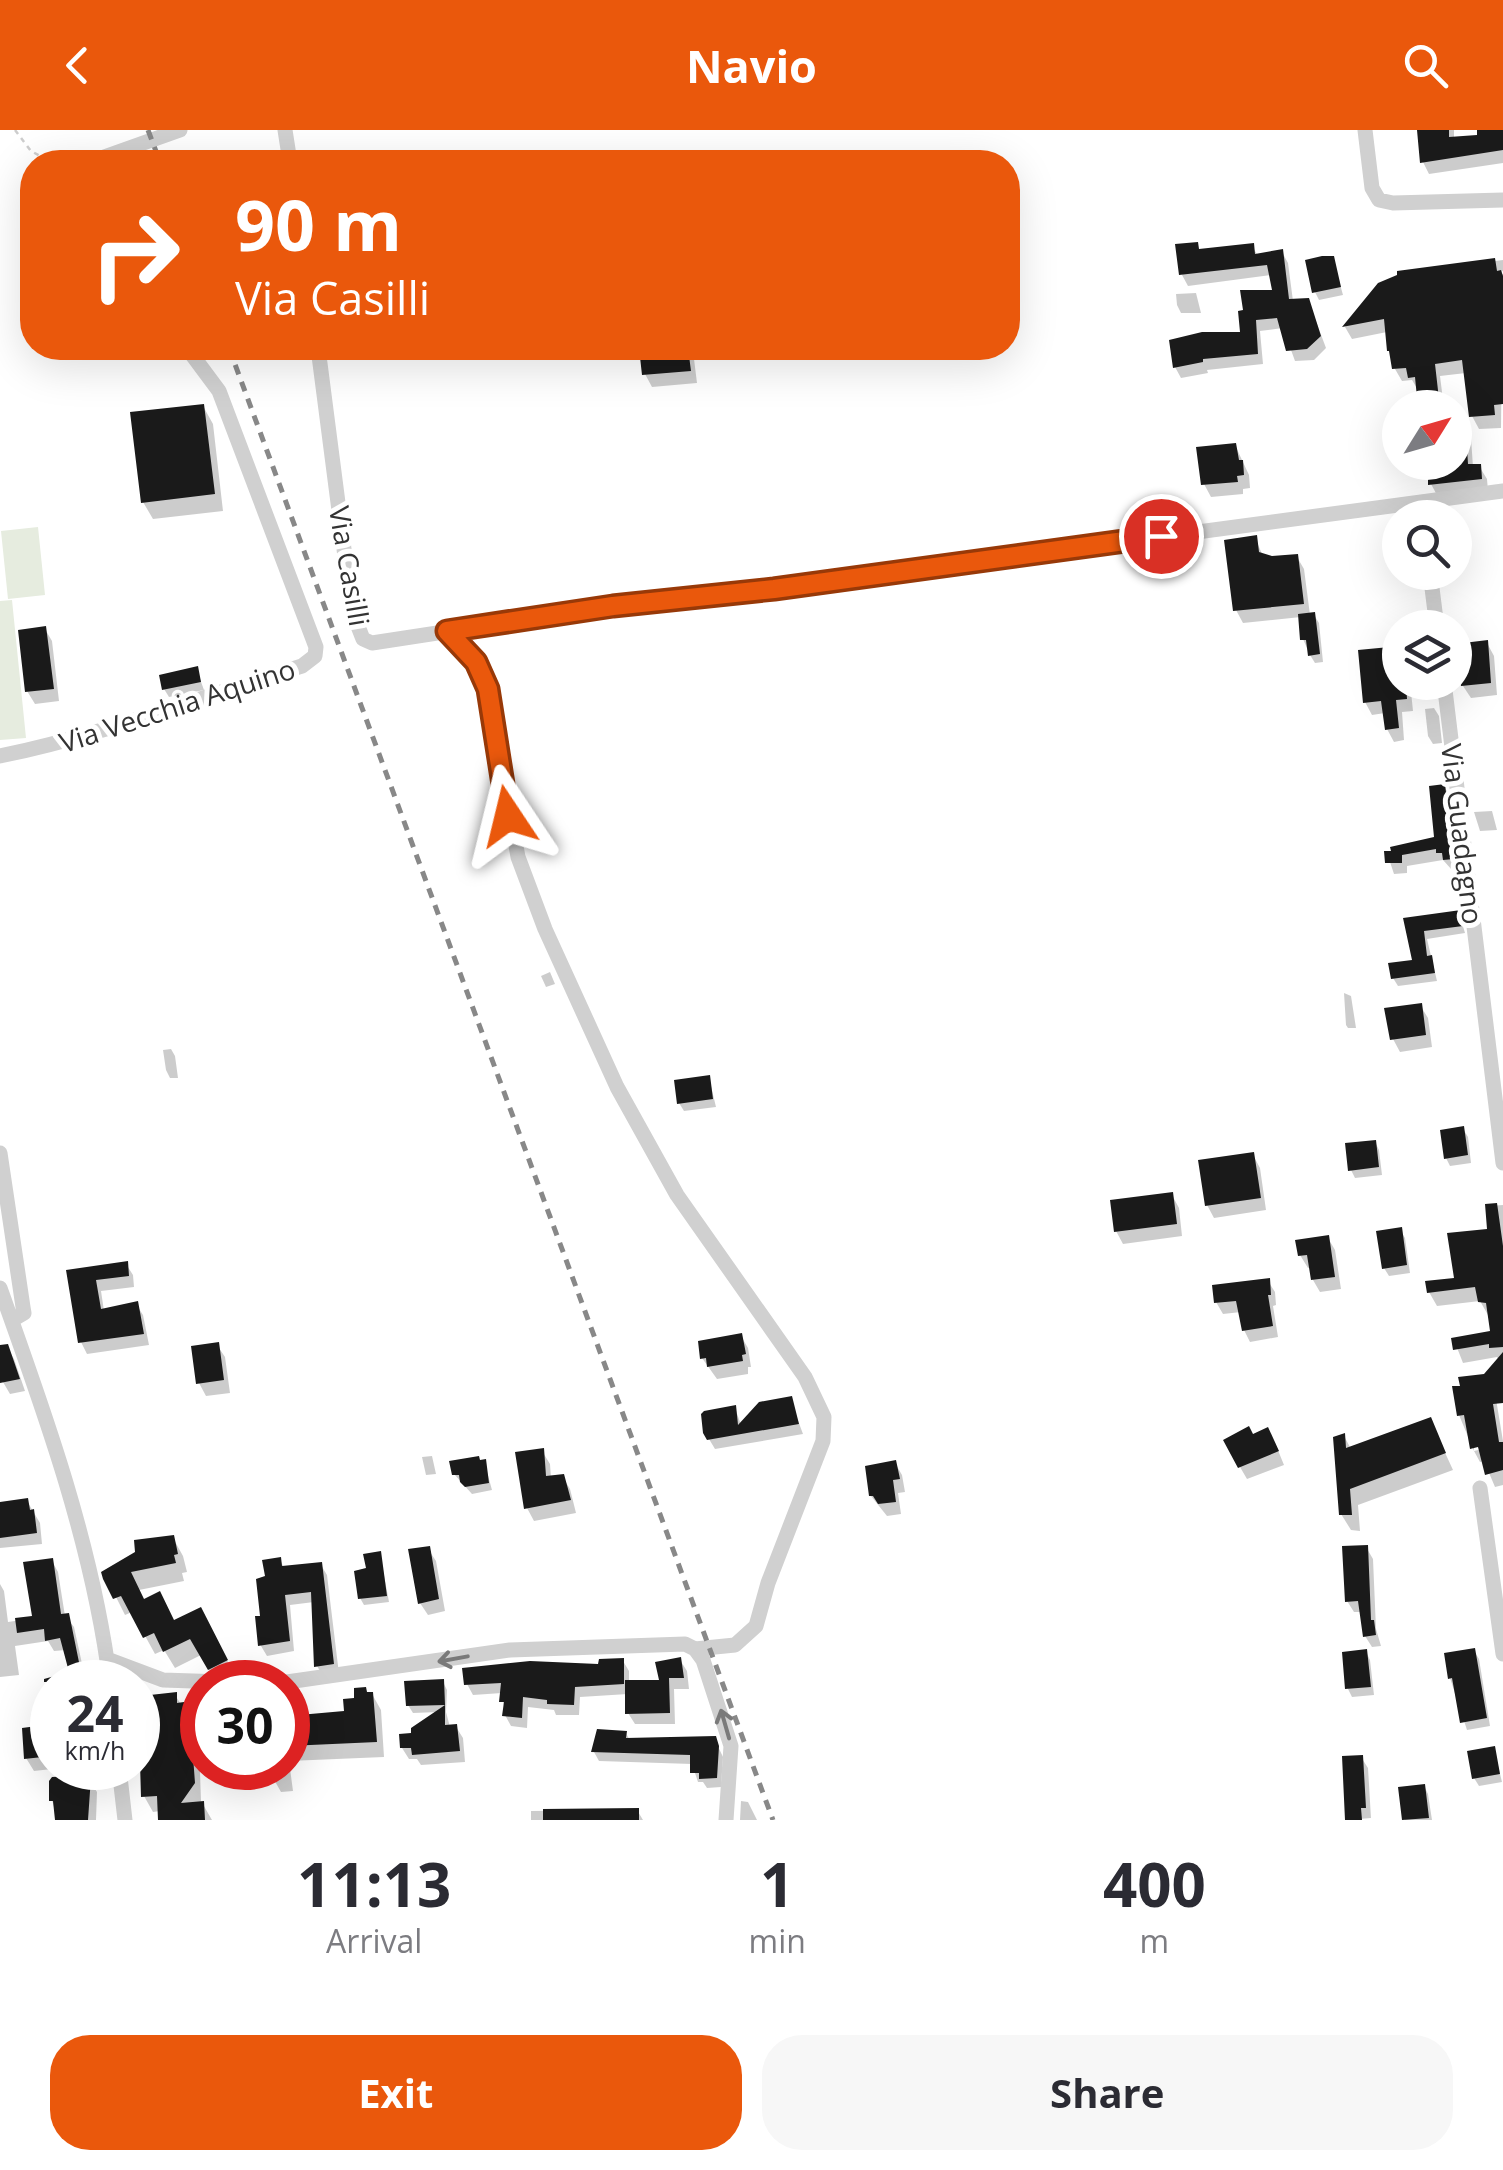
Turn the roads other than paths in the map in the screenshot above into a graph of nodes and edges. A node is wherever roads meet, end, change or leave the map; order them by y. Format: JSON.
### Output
{"nodes":[{"id":1,"x":1365,"y":130,"type":"edge"},
{"id":2,"x":174,"y":132,"type":"edge"},
{"id":3,"x":123,"y":150,"type":"edge"},
{"id":4,"x":1503,"y":200,"type":"edge"},
{"id":5,"x":195,"y":360,"type":"edge"},
{"id":6,"x":320,"y":360,"type":"edge"},
{"id":7,"x":1503,"y":492,"type":"edge"},
{"id":8,"x":1467,"y":500,"type":"edge"},
{"id":9,"x":1382,"y":514,"type":"edge"},
{"id":10,"x":447,"y":631,"type":"junction"},
{"id":11,"x":1446,"y":700,"type":"edge"},
{"id":12,"x":0,"y":756,"type":"edge"},
{"id":13,"x":0,"y":1153,"type":"edge"},
{"id":14,"x":1503,"y":1164,"type":"edge"},
{"id":15,"x":0,"y":1288,"type":"edge"},
{"id":16,"x":12,"y":1320,"type":"junction"},
{"id":17,"x":1480,"y":1488,"type":"dead end"},
{"id":18,"x":695,"y":1649,"type":"junction"},
{"id":19,"x":1503,"y":1654,"type":"edge"},
{"id":20,"x":107,"y":1659,"type":"joint"},
{"id":21,"x":310,"y":1679,"type":"edge"},
{"id":22,"x":180,"y":1681,"type":"edge"},
{"id":23,"x":122,"y":1790,"type":"edge"},
{"id":24,"x":125,"y":1820,"type":"edge"},
{"id":25,"x":726,"y":1820,"type":"edge"}],
"edges":[{"from":1,"to":4,"type":"street"},
{"from":2,"to":3,"type":"street"},
{"from":5,"to":12,"type":"street","name":"Via Vecchia Aquino"},
{"from":6,"to":10,"type":"street","name":"Via Casilli"},
{"from":7,"to":8,"type":"street","name":"Via Casilli"},
{"from":9,"to":10,"type":"street","name":"Via Casilli"},
{"from":10,"to":18,"type":"street"},
{"from":11,"to":14,"type":"street","name":"Via Guadagno"},
{"from":13,"to":16,"type":"street"},
{"from":15,"to":16,"type":"street"},
{"from":16,"to":20,"type":"street"},
{"from":17,"to":19,"type":"street"},
{"from":18,"to":21,"type":"street","one_way":true},
{"from":25,"to":18,"type":"street","one_way":true},
{"from":20,"to":22,"type":"street"},
{"from":23,"to":24,"type":"street"}]}
